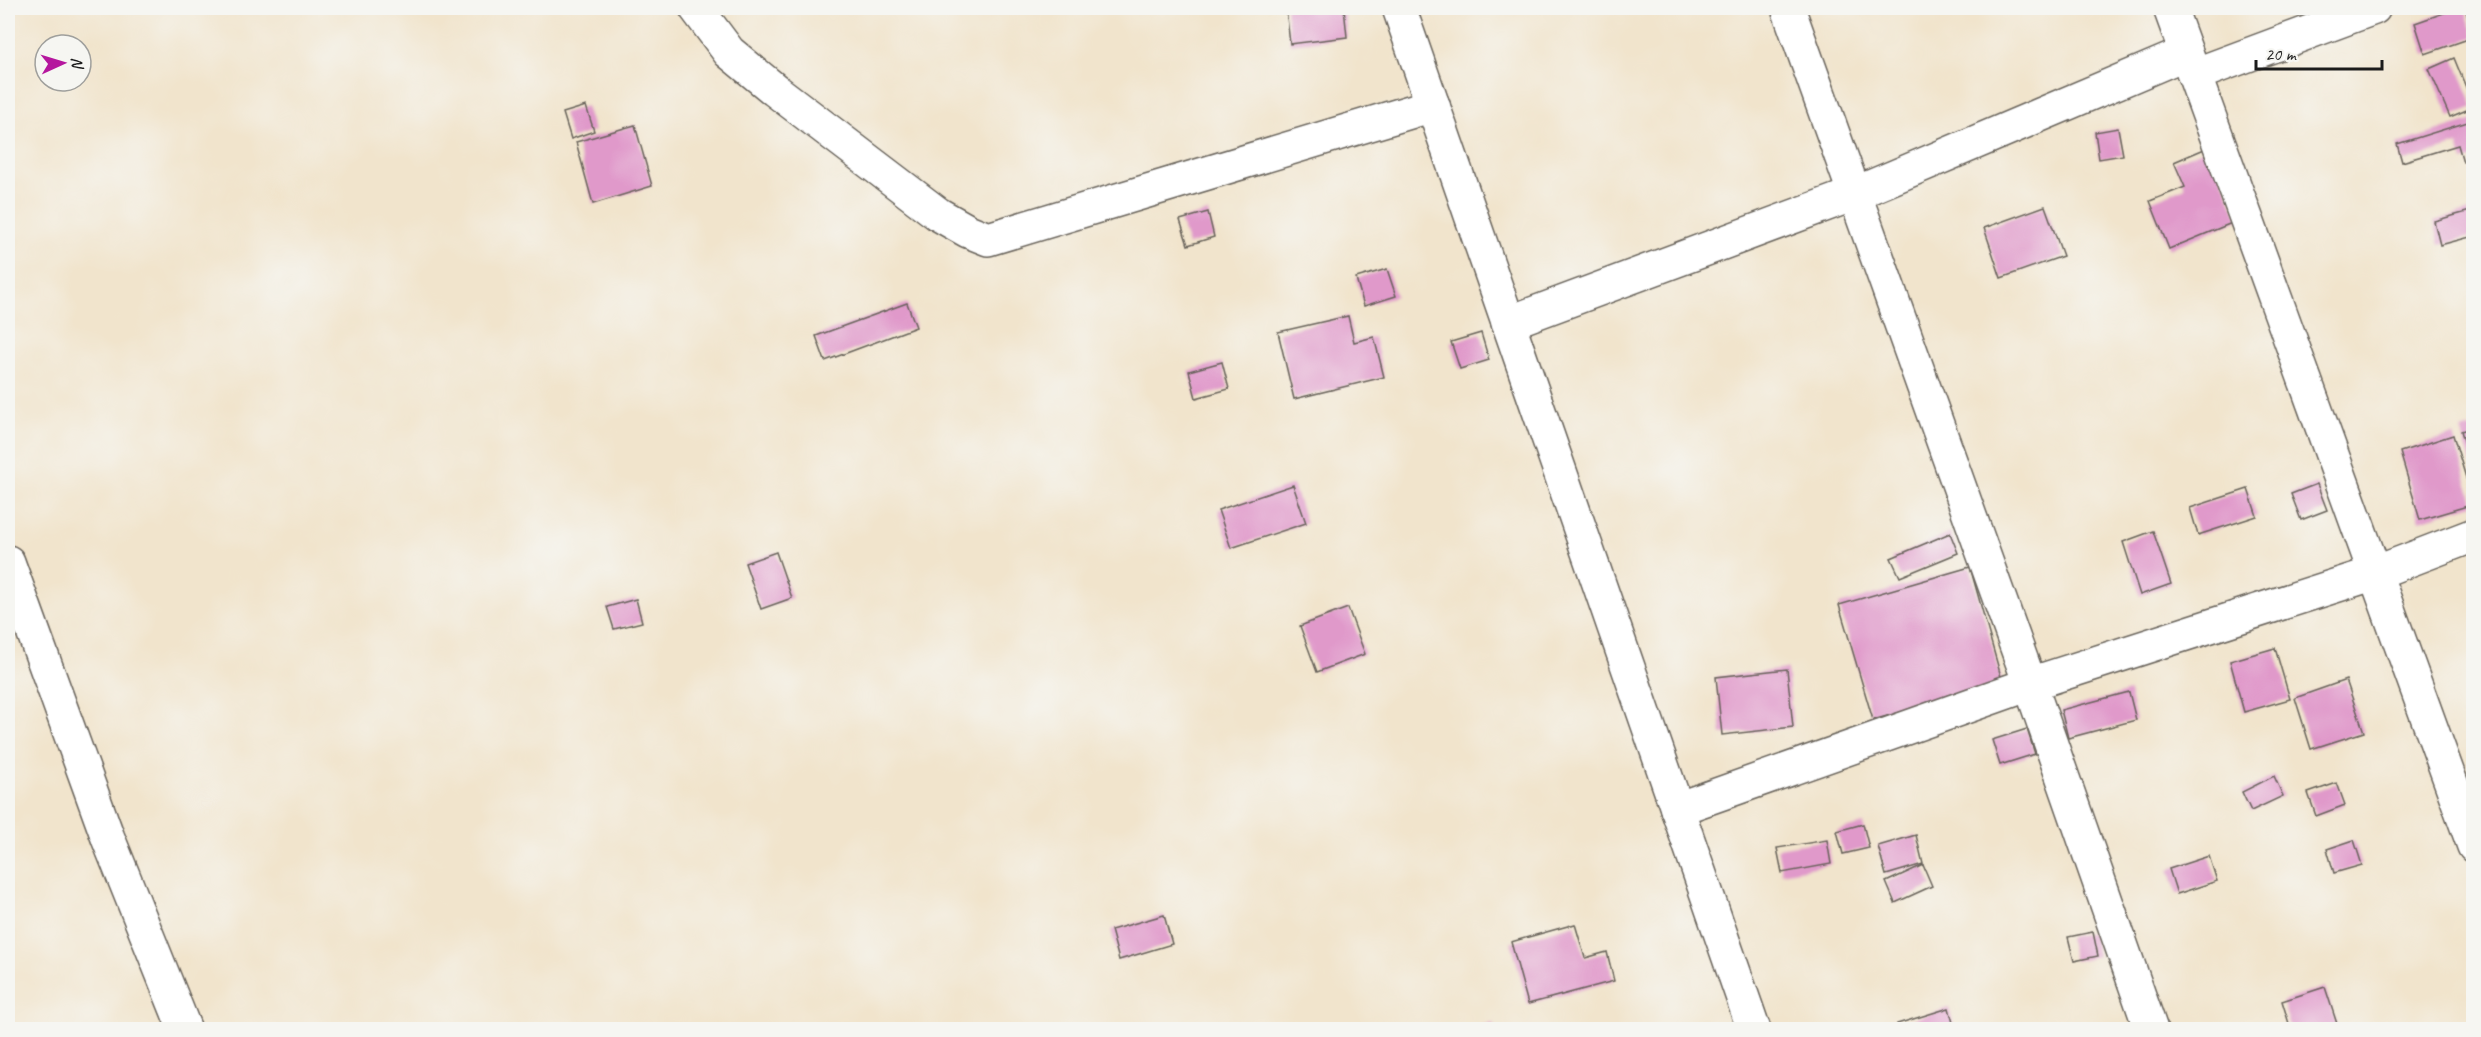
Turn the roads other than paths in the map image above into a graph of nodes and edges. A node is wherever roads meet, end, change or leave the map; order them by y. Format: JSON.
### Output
{"nodes":[{"id":1,"x":696,"y":8,"type":"edge"},
{"id":2,"x":1399,"y":8,"type":"edge"},
{"id":3,"x":1788,"y":8,"type":"edge"},
{"id":4,"x":2170,"y":8,"type":"edge"},
{"id":5,"x":2374,"y":8,"type":"edge"},
{"id":6,"x":2190,"y":64,"type":"junction"},
{"id":7,"x":1433,"y":105,"type":"junction"},
{"id":8,"x":1854,"y":194,"type":"junction"},
{"id":9,"x":1508,"y":323,"type":"junction"},
{"id":10,"x":2474,"y":535,"type":"edge"},
{"id":11,"x":8,"y":562,"type":"edge"},
{"id":12,"x":2375,"y":573,"type":"junction"},
{"id":13,"x":2030,"y":684,"type":"junction"},
{"id":14,"x":1677,"y":809,"type":"junction"},
{"id":15,"x":2474,"y":846,"type":"edge"},
{"id":16,"x":185,"y":1029,"type":"edge"},
{"id":17,"x":1754,"y":1029,"type":"edge"},
{"id":18,"x":2151,"y":1029,"type":"edge"}],
"edges":[{"from":1,"to":7,"type":"street"},
{"from":2,"to":7,"type":"street"},
{"from":3,"to":8,"type":"street"},
{"from":4,"to":6,"type":"street"},
{"from":5,"to":6,"type":"street"},
{"from":6,"to":8,"type":"street"},
{"from":6,"to":12,"type":"street"},
{"from":7,"to":9,"type":"street"},
{"from":8,"to":9,"type":"street"},
{"from":8,"to":13,"type":"street"},
{"from":9,"to":14,"type":"street"},
{"from":10,"to":12,"type":"street"},
{"from":11,"to":16,"type":"street"},
{"from":12,"to":13,"type":"street"},
{"from":12,"to":15,"type":"street"},
{"from":13,"to":14,"type":"street"},
{"from":13,"to":18,"type":"street"},
{"from":14,"to":17,"type":"street"}]}
